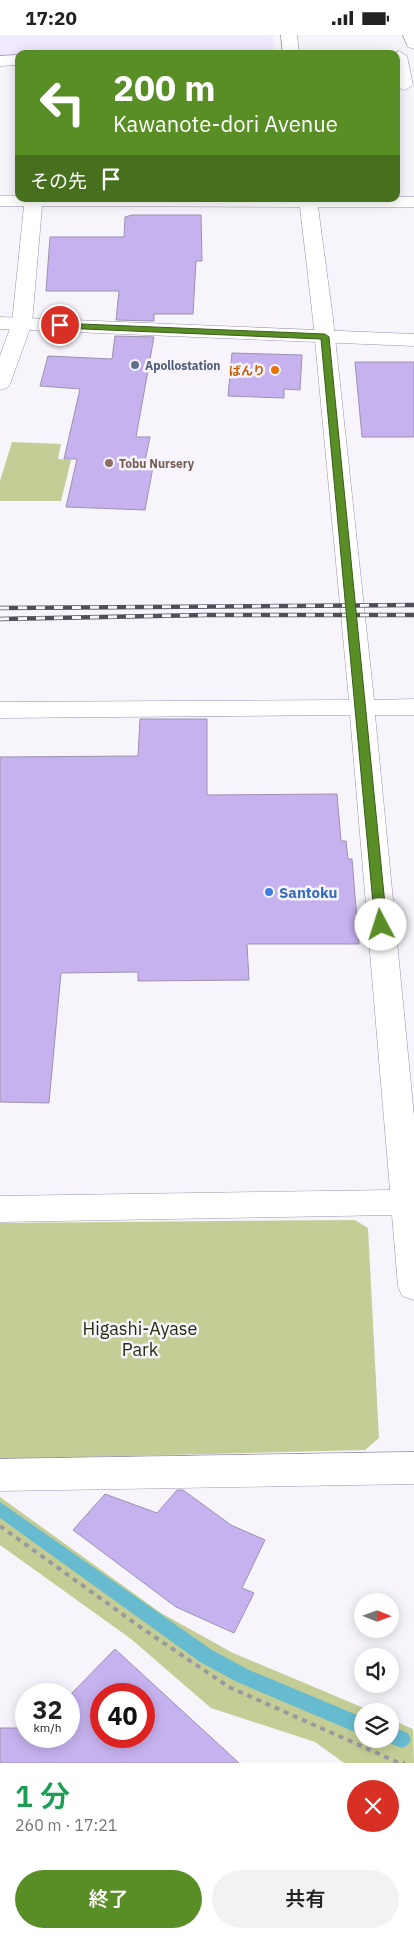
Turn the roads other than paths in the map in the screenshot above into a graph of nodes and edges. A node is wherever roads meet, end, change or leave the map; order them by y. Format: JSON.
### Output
{"nodes":[{"id":1,"x":289,"y":35,"type":"edge"},
{"id":2,"x":411,"y":35,"type":"edge"},
{"id":3,"x":414,"y":44,"type":"edge"},
{"id":4,"x":291,"y":50,"type":"edge"},
{"id":5,"x":403,"y":56,"type":"edge"},
{"id":6,"x":15,"y":60,"type":"edge"},
{"id":7,"x":0,"y":61,"type":"edge"},
{"id":8,"x":405,"y":85,"type":"dead end"},
{"id":9,"x":0,"y":201,"type":"edge"},
{"id":10,"x":15,"y":201,"type":"edge"},
{"id":11,"x":34,"y":202,"type":"edge"},
{"id":12,"x":309,"y":202,"type":"edge"},
{"id":13,"x":400,"y":202,"type":"edge"},
{"id":14,"x":414,"y":202,"type":"edge"},
{"id":15,"x":0,"y":323,"type":"edge"},
{"id":16,"x":22,"y":323,"type":"junction"},
{"id":17,"x":325,"y":337,"type":"junction"},
{"id":18,"x":414,"y":340,"type":"edge"},
{"id":19,"x":0,"y":384,"type":"edge"},
{"id":20,"x":362,"y":707,"type":"junction"},
{"id":21,"x":414,"y":707,"type":"edge"},
{"id":22,"x":0,"y":710,"type":"edge"},
{"id":23,"x":410,"y":1202,"type":"edge"},
{"id":24,"x":0,"y":1209,"type":"edge"},
{"id":25,"x":414,"y":1286,"type":"edge"},
{"id":26,"x":414,"y":1468,"type":"edge"},
{"id":27,"x":0,"y":1475,"type":"edge"}],
"edges":[{"from":1,"to":4,"type":"street"},
{"from":2,"to":3,"type":"street"},
{"from":5,"to":8,"type":"street"},
{"from":6,"to":7,"type":"street"},
{"from":9,"to":10,"type":"street"},
{"from":11,"to":16,"type":"street"},
{"from":12,"to":17,"type":"street"},
{"from":13,"to":14,"type":"street"},
{"from":15,"to":16,"type":"street"},
{"from":16,"to":17,"type":"street"},
{"from":16,"to":19,"type":"street"},
{"from":17,"to":18,"type":"street"},
{"from":17,"to":20,"type":"street"},
{"from":20,"to":21,"type":"street"},
{"from":20,"to":22,"type":"street"},
{"from":20,"to":23,"type":"street"},
{"from":23,"to":24,"type":"street"},
{"from":23,"to":25,"type":"street"},
{"from":26,"to":27,"type":"street"}]}
